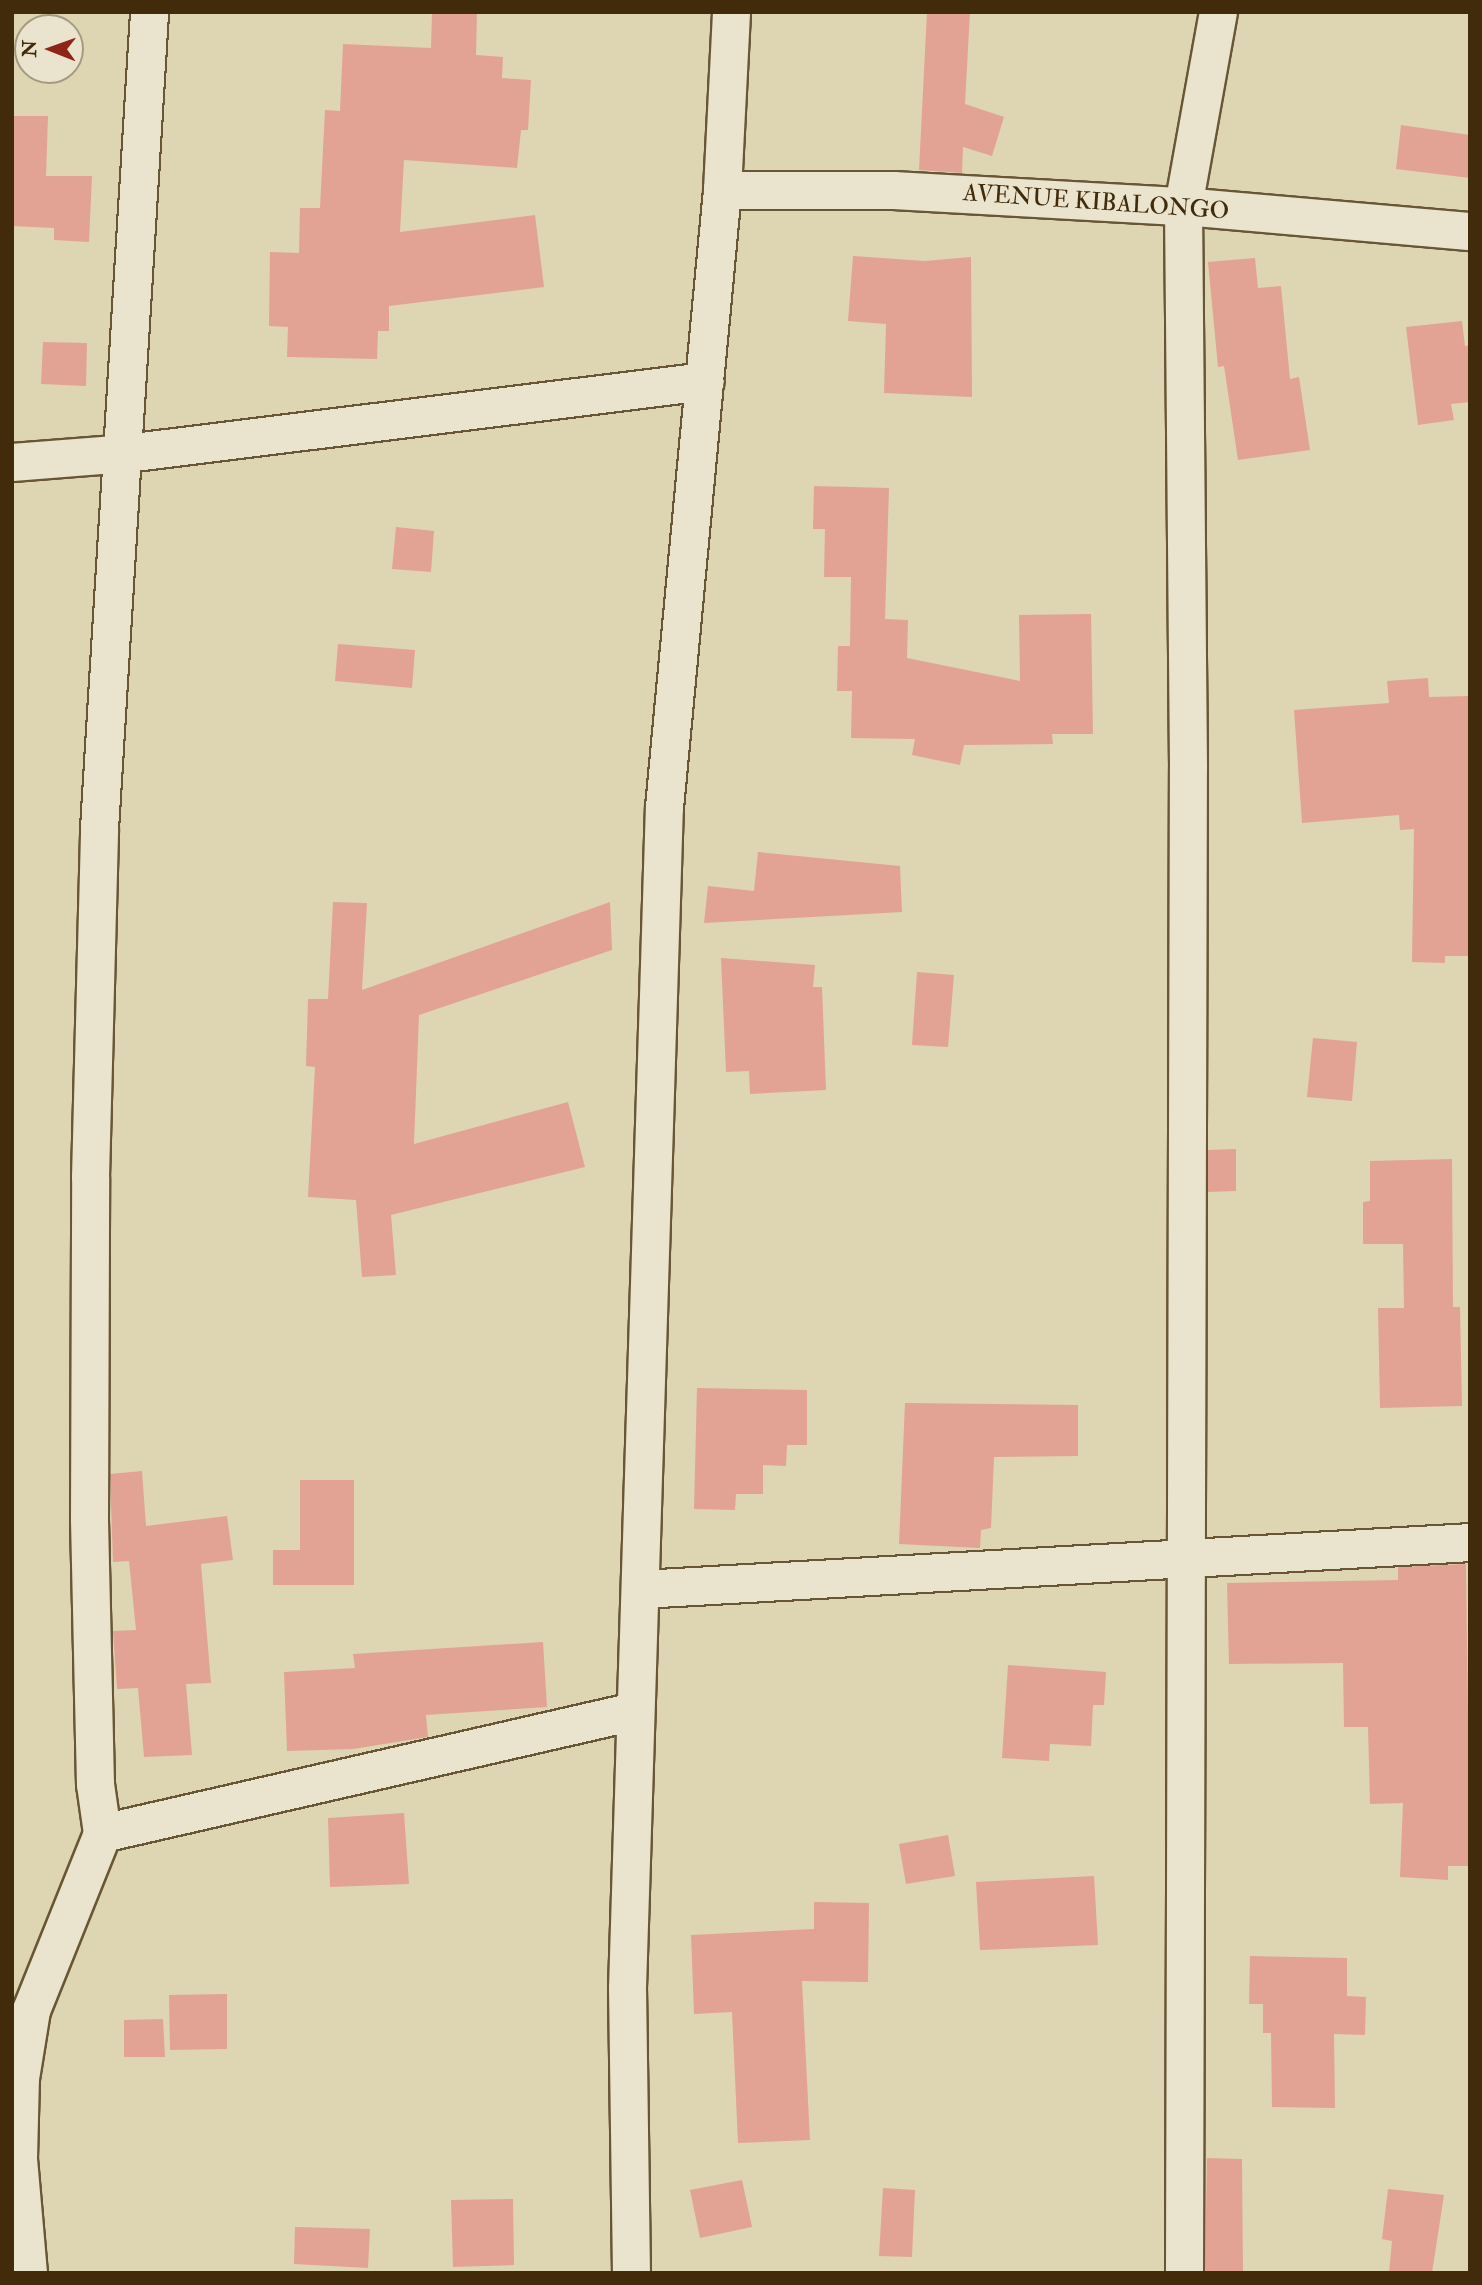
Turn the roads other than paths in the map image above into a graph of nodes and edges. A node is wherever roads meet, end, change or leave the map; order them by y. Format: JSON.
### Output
{"nodes":[{"id":1,"x":149,"y":12,"type":"edge"},
{"id":2,"x":731,"y":12,"type":"edge"},
{"id":3,"x":1218,"y":12,"type":"edge"},
{"id":4,"x":722,"y":190,"type":"junction"},
{"id":5,"x":1183,"y":206,"type":"junction"},
{"id":6,"x":1470,"y":230,"type":"edge"},
{"id":7,"x":705,"y":382,"type":"junction"},
{"id":8,"x":126,"y":453,"type":"junction"},
{"id":9,"x":12,"y":462,"type":"edge"},
{"id":10,"x":1470,"y":1542,"type":"edge"},
{"id":11,"x":1185,"y":1558,"type":"junction"},
{"id":12,"x":641,"y":1589,"type":"junction"},
{"id":13,"x":634,"y":1711,"type":"junction"},
{"id":14,"x":102,"y":1833,"type":"junction"},
{"id":15,"x":28,"y":2273,"type":"edge"},
{"id":16,"x":631,"y":2273,"type":"edge"},
{"id":17,"x":1184,"y":2273,"type":"edge"}],
"edges":[{"from":1,"to":8,"type":"street"},
{"from":2,"to":4,"type":"street"},
{"from":3,"to":5,"type":"street"},
{"from":4,"to":5,"type":"street","name":"AVENUE KIBALONGO"},
{"from":4,"to":7,"type":"street"},
{"from":5,"to":6,"type":"street","name":"AVENUE KIBALONGO"},
{"from":5,"to":11,"type":"street"},
{"from":7,"to":8,"type":"street"},
{"from":7,"to":12,"type":"street"},
{"from":8,"to":9,"type":"street"},
{"from":8,"to":14,"type":"street"},
{"from":10,"to":11,"type":"street"},
{"from":11,"to":12,"type":"street"},
{"from":11,"to":17,"type":"street"},
{"from":12,"to":13,"type":"street"},
{"from":13,"to":14,"type":"street"},
{"from":13,"to":16,"type":"street"},
{"from":14,"to":15,"type":"street"}]}
